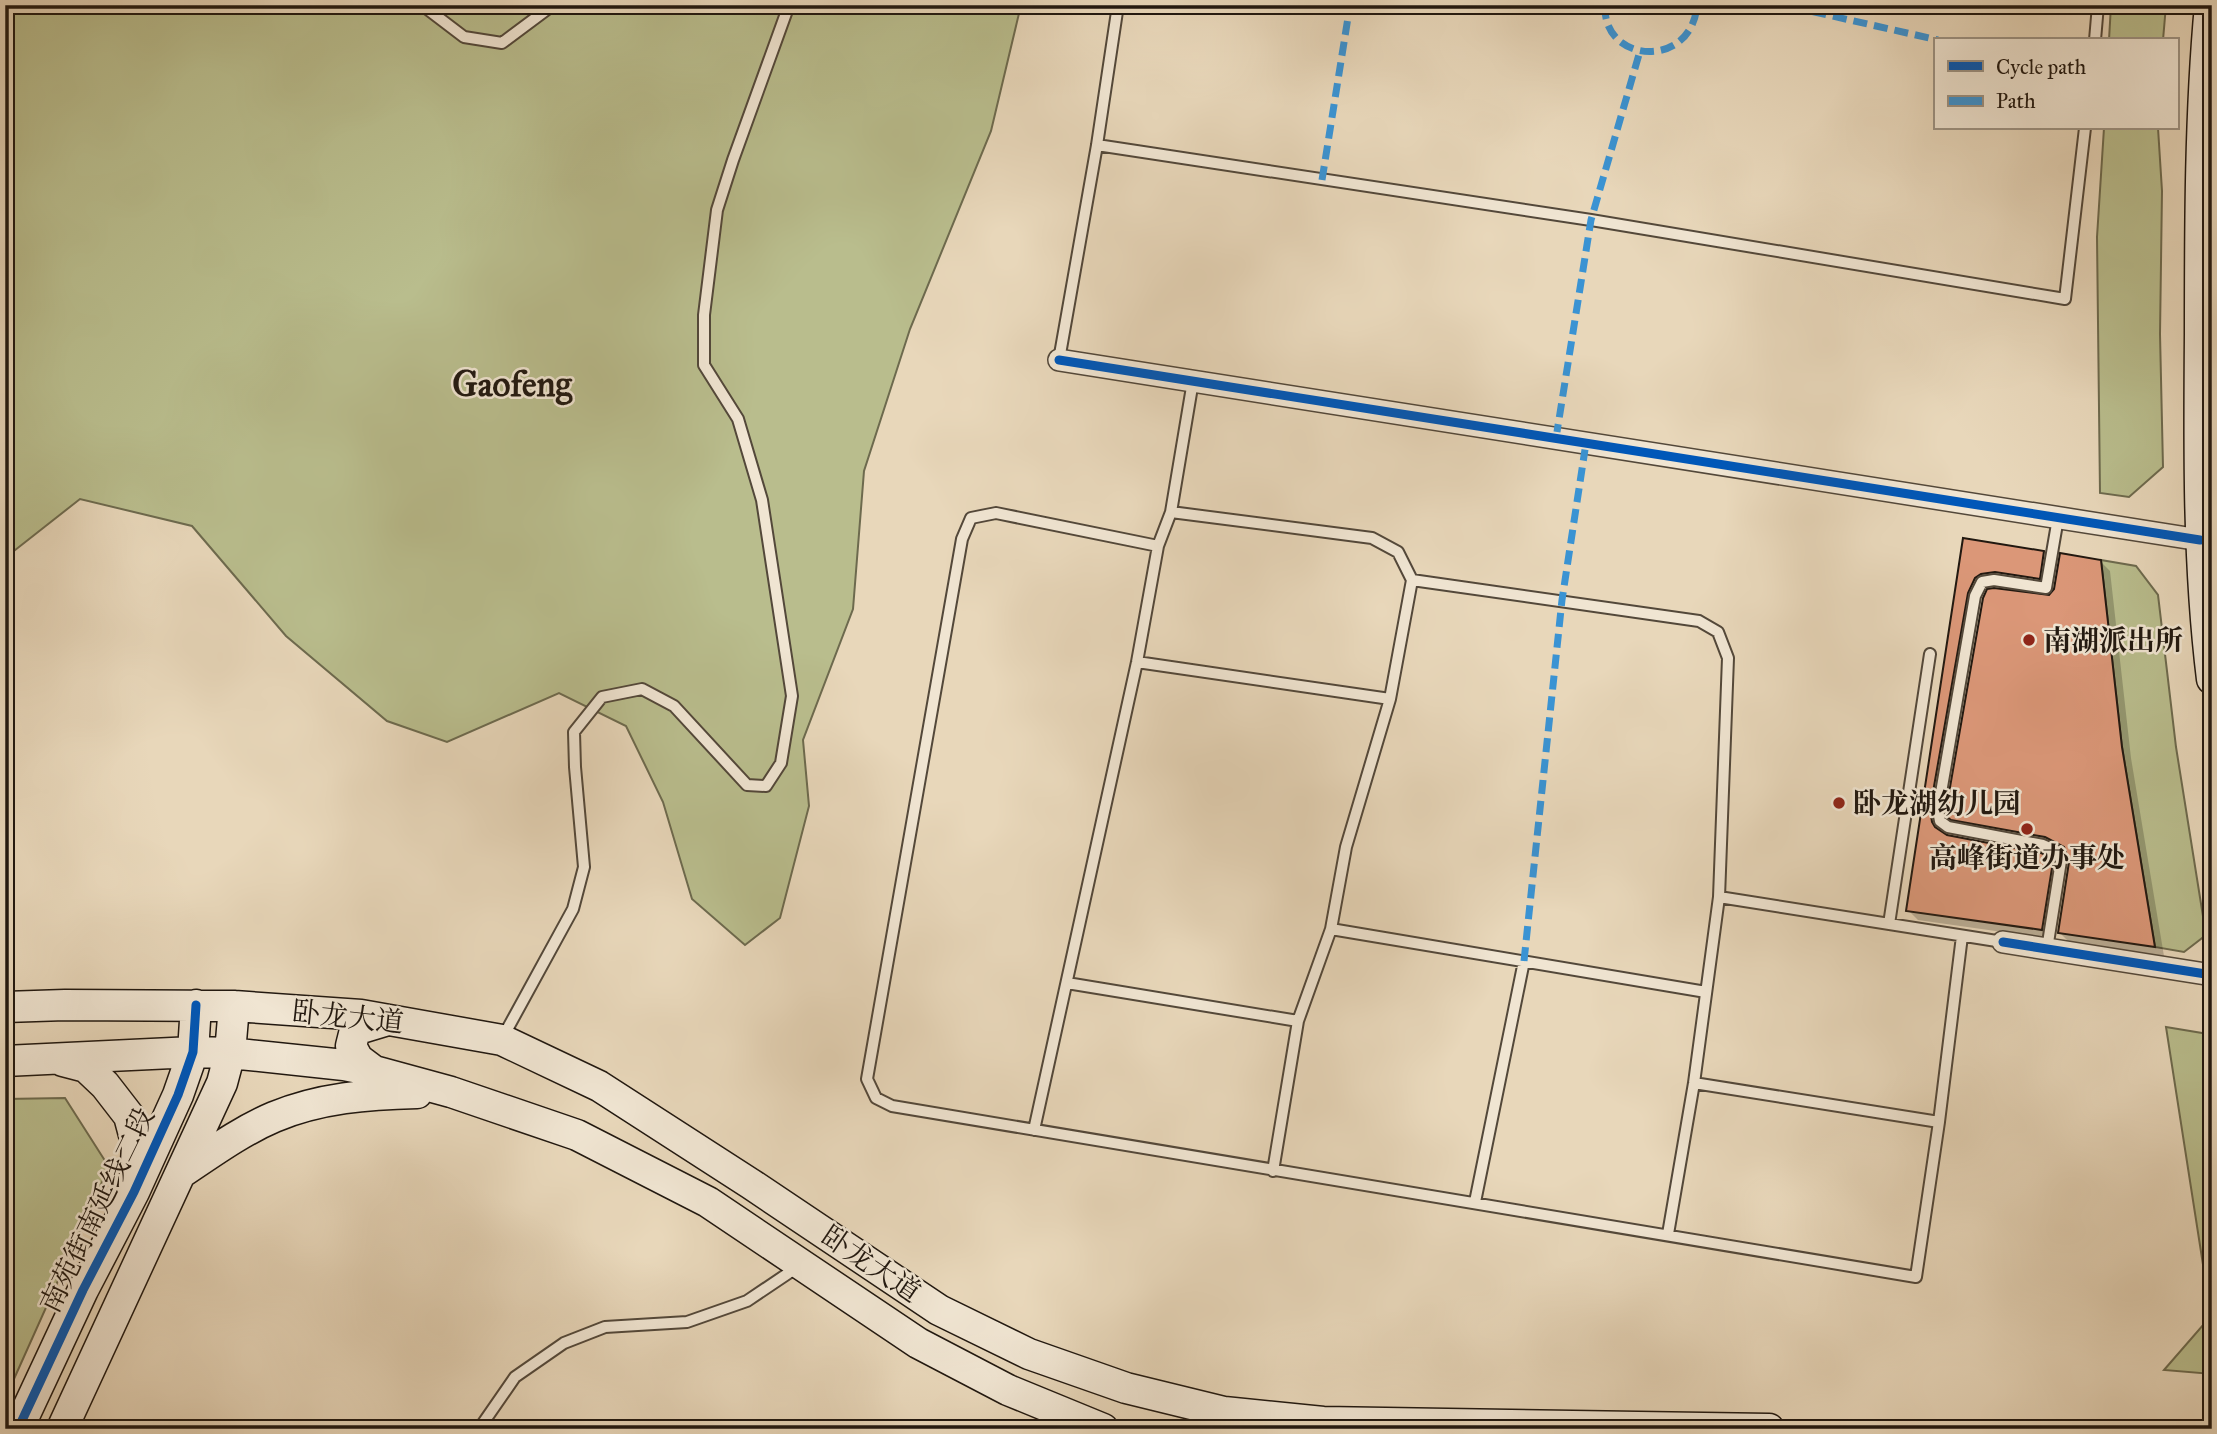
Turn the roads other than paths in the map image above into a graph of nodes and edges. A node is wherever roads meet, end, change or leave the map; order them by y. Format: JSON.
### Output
{"nodes":[{"id":1,"x":422,"y":5,"type":"edge"},
{"id":2,"x":553,"y":5,"type":"edge"},
{"id":3,"x":789,"y":5,"type":"edge"},
{"id":4,"x":1118,"y":5,"type":"edge"},
{"id":5,"x":2098,"y":5,"type":"edge"},
{"id":6,"x":2210,"y":5,"type":"edge"},
{"id":7,"x":2095,"y":38,"type":"edge"},
{"id":8,"x":2085,"y":130,"type":"edge"},
{"id":9,"x":1097,"y":145,"type":"junction"},
{"id":10,"x":1059,"y":360,"type":"joint"},
{"id":11,"x":1193,"y":381,"type":"junction"},
{"id":12,"x":1171,"y":512,"type":"junction"},
{"id":13,"x":2058,"y":518,"type":"junction"},
{"id":14,"x":2200,"y":540,"type":"junction"},
{"id":15,"x":1158,"y":546,"type":"junction"},
{"id":16,"x":1412,"y":580,"type":"junction"},
{"id":17,"x":1930,"y":654,"type":"dead end"},
{"id":18,"x":1137,"y":662,"type":"junction"},
{"id":19,"x":2212,"y":679,"type":"edge"},
{"id":20,"x":1390,"y":699,"type":"junction"},
{"id":21,"x":1719,"y":897,"type":"junction"},
{"id":22,"x":1889,"y":924,"type":"junction"},
{"id":23,"x":1331,"y":929,"type":"junction"},
{"id":24,"x":1962,"y":936,"type":"junction"},
{"id":25,"x":2003,"y":942,"type":"joint"},
{"id":26,"x":2047,"y":949,"type":"junction"},
{"id":27,"x":1524,"y":961,"type":"junction"},
{"id":28,"x":2212,"y":975,"type":"edge"},
{"id":29,"x":1067,"y":983,"type":"junction"},
{"id":30,"x":1706,"y":992,"type":"junction"},
{"id":31,"x":65,"y":1005,"type":"junction"},
{"id":32,"x":196,"y":1006,"type":"junction"},
{"id":33,"x":234,"y":1006,"type":"junction"},
{"id":34,"x":5,"y":1007,"type":"edge"},
{"id":35,"x":392,"y":1020,"type":"junction"},
{"id":36,"x":1298,"y":1021,"type":"junction"},
{"id":37,"x":502,"y":1040,"type":"junction"},
{"id":38,"x":193,"y":1052,"type":"junction"},
{"id":39,"x":230,"y":1053,"type":"junction"},
{"id":40,"x":64,"y":1058,"type":"junction"},
{"id":41,"x":5,"y":1061,"type":"edge"},
{"id":42,"x":374,"y":1071,"type":"junction"},
{"id":43,"x":1694,"y":1083,"type":"junction"},
{"id":44,"x":451,"y":1092,"type":"junction"},
{"id":45,"x":1939,"y":1122,"type":"junction"},
{"id":46,"x":1034,"y":1130,"type":"junction"},
{"id":47,"x":1273,"y":1171,"type":"junction"},
{"id":48,"x":180,"y":1173,"type":"junction"},
{"id":49,"x":134,"y":1192,"type":"junction"},
{"id":50,"x":1475,"y":1202,"type":"junction"},
{"id":51,"x":1668,"y":1234,"type":"junction"},
{"id":52,"x":802,"y":1264,"type":"junction"},
{"id":53,"x":18,"y":1429,"type":"edge"},
{"id":54,"x":62,"y":1429,"type":"edge"},
{"id":55,"x":479,"y":1429,"type":"edge"},
{"id":56,"x":1103,"y":1429,"type":"edge"},
{"id":57,"x":1769,"y":1429,"type":"edge"}],
"edges":[{"from":1,"to":2,"type":"lane"},
{"from":3,"to":37,"type":"lane"},
{"from":4,"to":9,"type":"lane"},
{"from":5,"to":7,"type":"lane"},
{"from":6,"to":14,"type":"main road"},
{"from":8,"to":9,"type":"lane"},
{"from":9,"to":10,"type":"lane"},
{"from":10,"to":11,"type":"street"},
{"from":11,"to":12,"type":"lane"},
{"from":11,"to":13,"type":"street"},
{"from":12,"to":15,"type":"lane"},
{"from":12,"to":16,"type":"lane"},
{"from":13,"to":14,"type":"street"},
{"from":13,"to":26,"type":"lane"},
{"from":14,"to":19,"type":"main road"},
{"from":15,"to":18,"type":"lane"},
{"from":15,"to":46,"type":"lane"},
{"from":16,"to":20,"type":"lane"},
{"from":16,"to":21,"type":"lane"},
{"from":17,"to":22,"type":"lane"},
{"from":18,"to":20,"type":"lane"},
{"from":18,"to":29,"type":"lane"},
{"from":20,"to":23,"type":"lane"},
{"from":21,"to":22,"type":"lane"},
{"from":21,"to":30,"type":"lane"},
{"from":22,"to":24,"type":"lane"},
{"from":23,"to":27,"type":"lane"},
{"from":23,"to":36,"type":"lane"},
{"from":24,"to":25,"type":"lane"},
{"from":24,"to":45,"type":"lane"},
{"from":25,"to":26,"type":"street"},
{"from":26,"to":28,"type":"street"},
{"from":27,"to":30,"type":"lane"},
{"from":27,"to":50,"type":"lane"},
{"from":29,"to":36,"type":"lane"},
{"from":29,"to":46,"type":"lane"},
{"from":30,"to":43,"type":"lane"},
{"from":31,"to":32,"type":"main road","name":"卧龙大道"},
{"from":31,"to":34,"type":"main road","name":"卧龙大道"},
{"from":31,"to":40,"type":"main road"},
{"from":32,"to":33,"type":"main road","name":"卧龙大道"},
{"from":32,"to":38,"type":"main road","name":"南苑街南延线二段"},
{"from":33,"to":35,"type":"main road","name":"卧龙大道"},
{"from":33,"to":39,"type":"main road","name":"南苑街南延线二段"},
{"from":35,"to":37,"type":"main road","name":"卧龙大道"},
{"from":35,"to":42,"type":"main road"},
{"from":36,"to":47,"type":"lane"},
{"from":37,"to":57,"type":"main road","name":"卧龙大道"},
{"from":38,"to":39,"type":"main road","name":"卧龙大道"},
{"from":38,"to":40,"type":"main road","name":"卧龙大道"},
{"from":38,"to":49,"type":"main road","name":"南苑街南延线二段"},
{"from":39,"to":42,"type":"main road","name":"卧龙大道"},
{"from":39,"to":48,"type":"main road","name":"南苑街南延线二段"},
{"from":40,"to":41,"type":"main road","name":"卧龙大道"},
{"from":40,"to":49,"type":"main road"},
{"from":42,"to":44,"type":"main road","name":"卧龙大道"},
{"from":43,"to":45,"type":"lane"},
{"from":43,"to":51,"type":"lane"},
{"from":44,"to":48,"type":"main road"},
{"from":44,"to":52,"type":"main road","name":"卧龙大道"},
{"from":45,"to":51,"type":"lane"},
{"from":46,"to":47,"type":"lane"},
{"from":47,"to":50,"type":"lane"},
{"from":48,"to":54,"type":"main road","name":"南苑街南延线二段"},
{"from":49,"to":53,"type":"main road","name":"南苑街南延线二段"},
{"from":50,"to":51,"type":"lane"},
{"from":52,"to":55,"type":"lane"},
{"from":52,"to":56,"type":"main road","name":"卧龙大道"}]}
